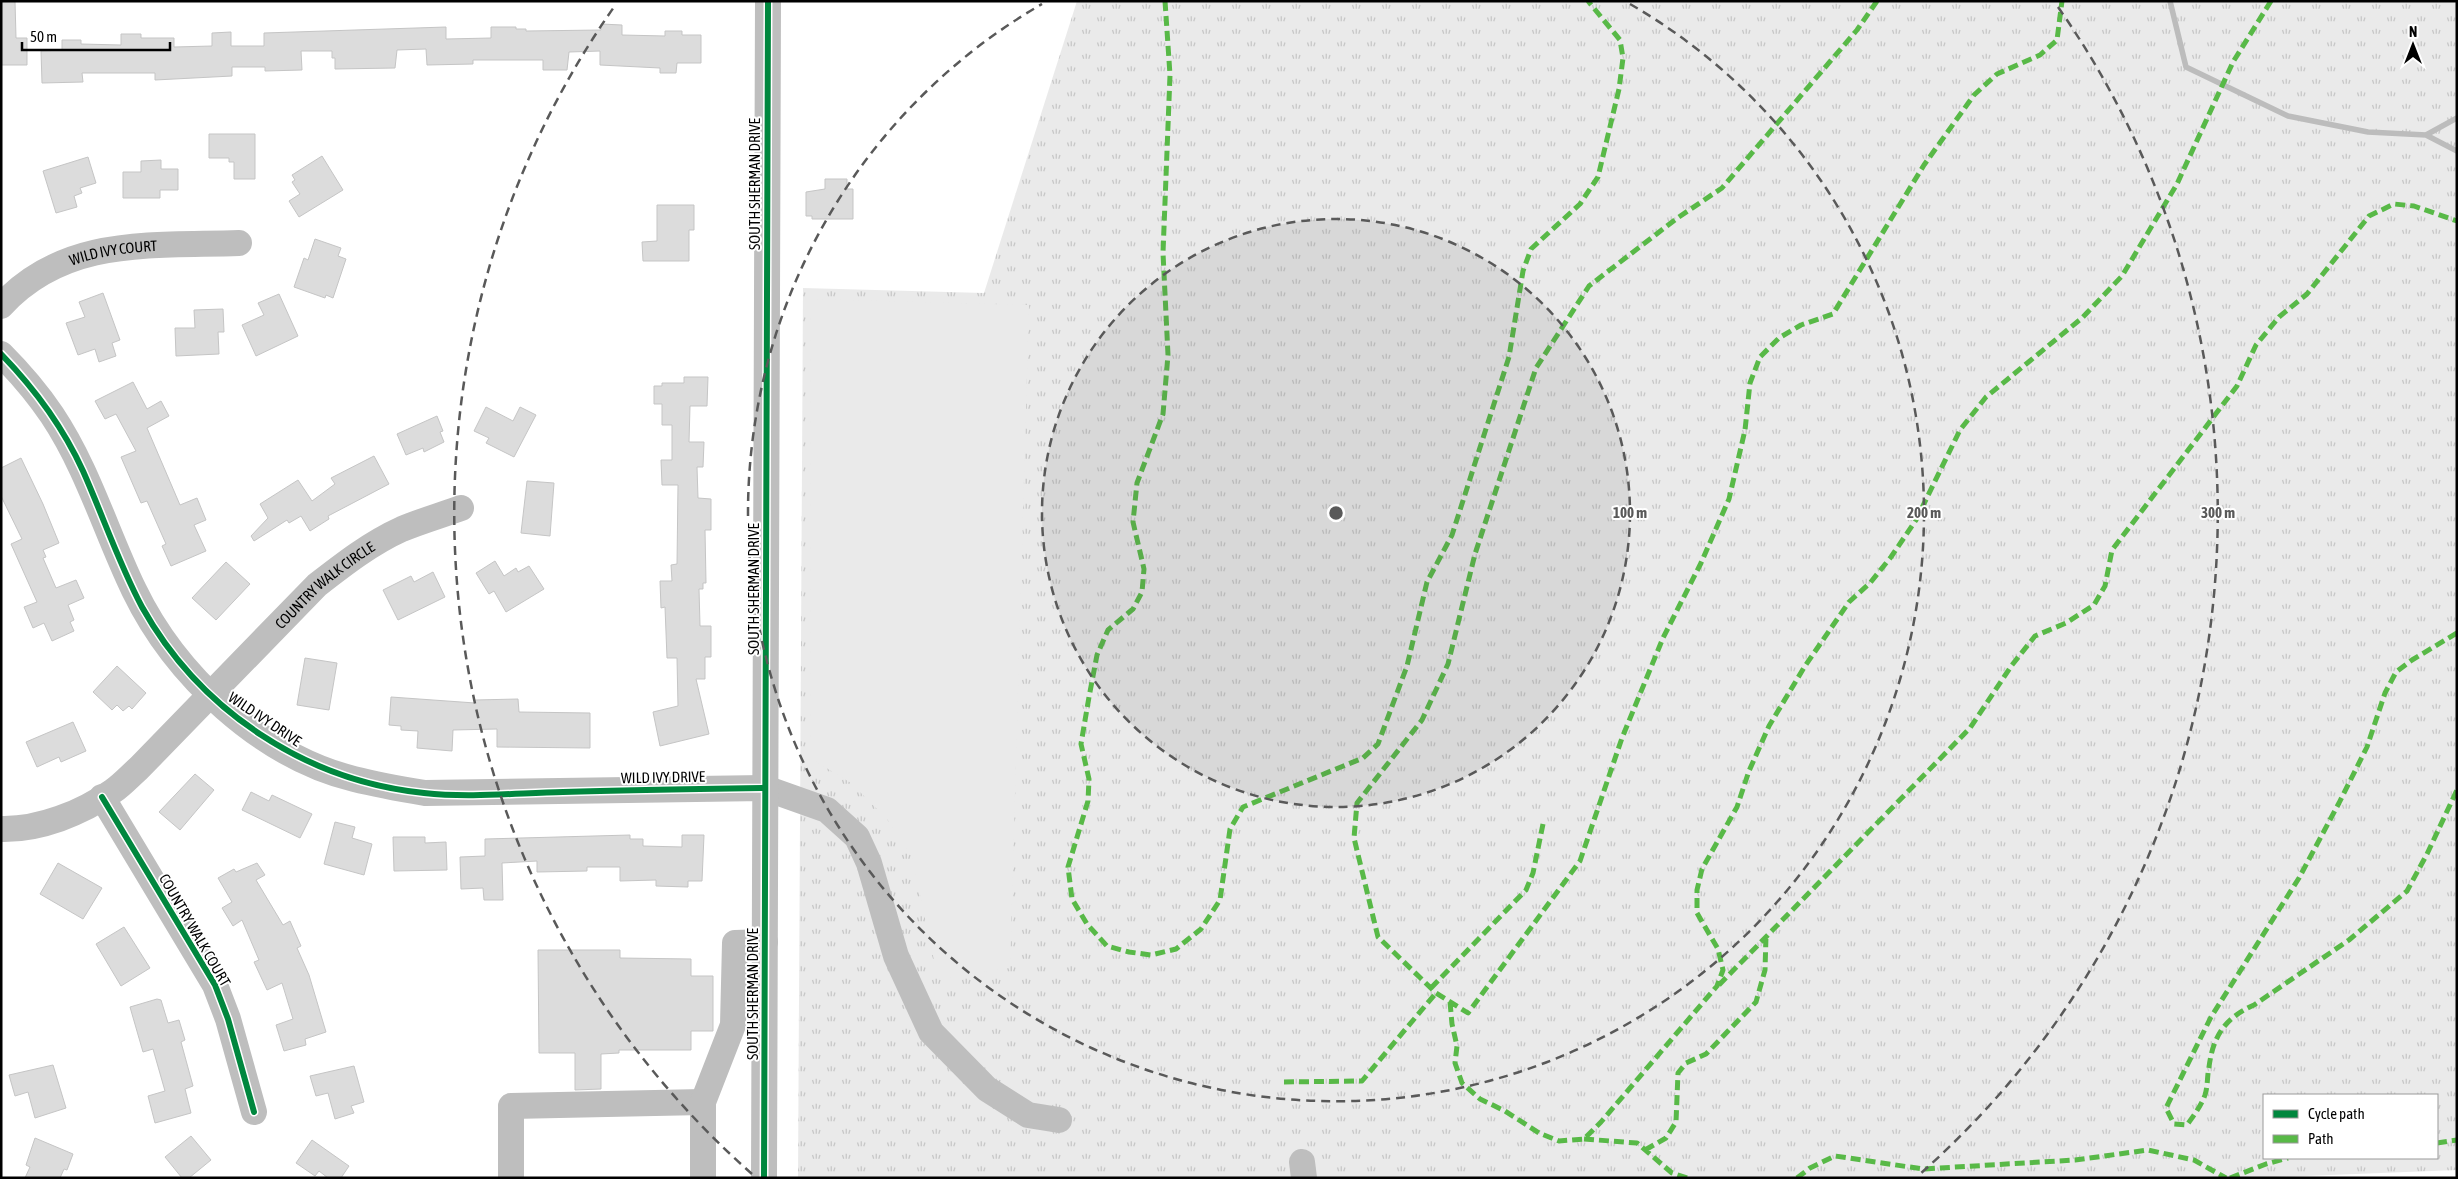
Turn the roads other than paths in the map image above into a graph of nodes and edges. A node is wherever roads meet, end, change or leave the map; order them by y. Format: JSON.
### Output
{"nodes":[{"id":1,"x":768,"y":1,"type":"edge"},
{"id":2,"x":239,"y":243,"type":"dead end"},
{"id":3,"x":1,"y":306,"type":"edge"},
{"id":4,"x":1,"y":354,"type":"edge"},
{"id":5,"x":462,"y":508,"type":"dead end"},
{"id":6,"x":210,"y":694,"type":"junction"},
{"id":7,"x":765,"y":788,"type":"junction"},
{"id":8,"x":102,"y":797,"type":"junction"},
{"id":9,"x":1,"y":829,"type":"edge"},
{"id":10,"x":765,"y":942,"type":"junction"},
{"id":11,"x":703,"y":1102,"type":"junction"},
{"id":12,"x":254,"y":1112,"type":"dead end"},
{"id":13,"x":1059,"y":1120,"type":"dead end"},
{"id":14,"x":511,"y":1178,"type":"edge"},
{"id":15,"x":703,"y":1178,"type":"edge"},
{"id":16,"x":764,"y":1178,"type":"edge"}],
"edges":[{"from":1,"to":7,"type":"street","name":"SOUTH SHERMAN DRIVE"},
{"from":2,"to":3,"type":"street","name":"WILD IVY COURT"},
{"from":4,"to":6,"type":"street","name":"WILD IVY DRIVE"},
{"from":5,"to":6,"type":"street","name":"COUNTRY WALK CIRCLE"},
{"from":6,"to":7,"type":"street","name":"WILD IVY DRIVE"},
{"from":6,"to":8,"type":"street","name":"COUNTRY WALK CIRCLE"},
{"from":7,"to":10,"type":"street","name":"SOUTH SHERMAN DRIVE"},
{"from":7,"to":13,"type":"street"},
{"from":8,"to":9,"type":"street","name":"COUNTRY WALK CIRCLE"},
{"from":8,"to":12,"type":"street","name":"COUNTRY WALK COURT"},
{"from":10,"to":11,"type":"street"},
{"from":10,"to":16,"type":"street","name":"SOUTH SHERMAN DRIVE"},
{"from":11,"to":14,"type":"street"},
{"from":11,"to":15,"type":"street"}]}
